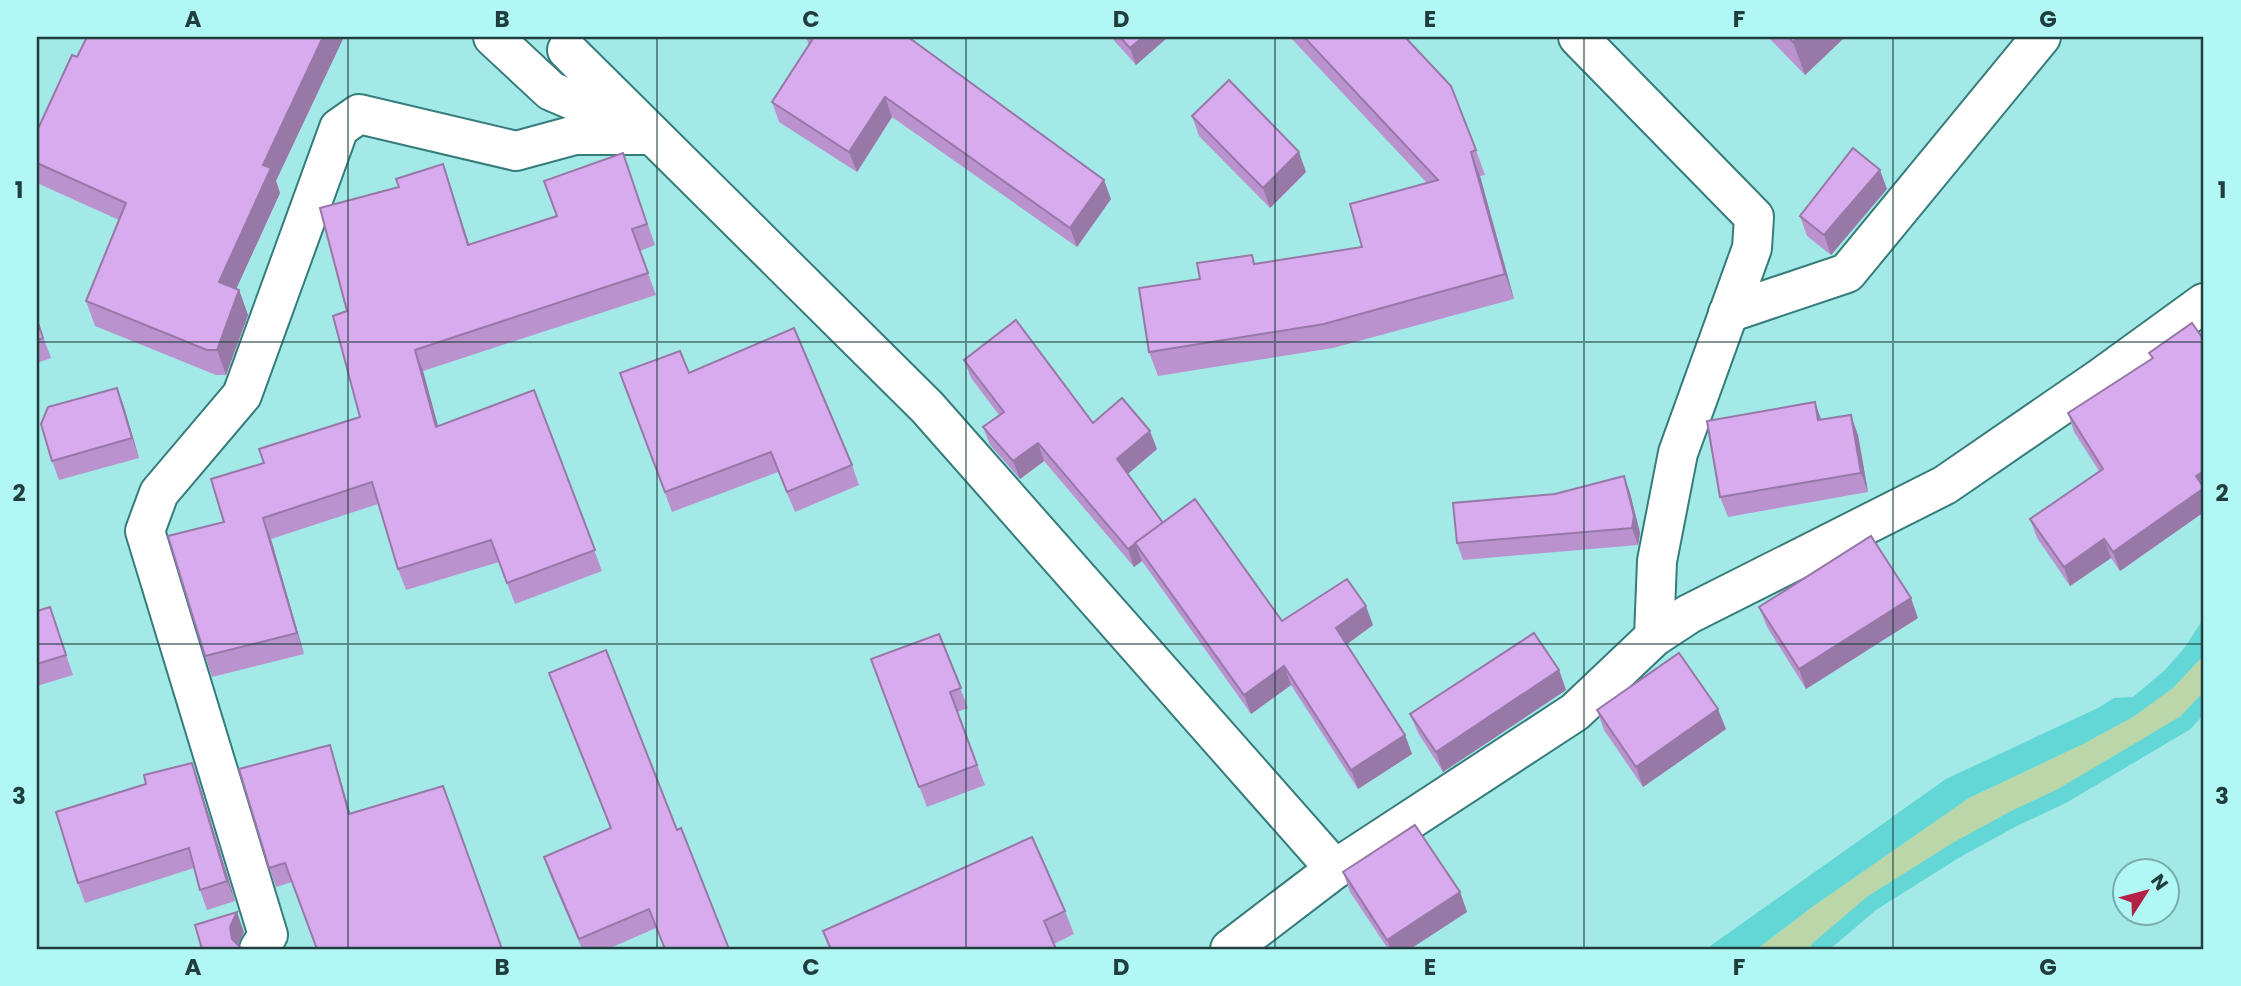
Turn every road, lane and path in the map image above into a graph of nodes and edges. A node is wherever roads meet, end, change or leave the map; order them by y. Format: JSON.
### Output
{"nodes":[{"id":1,"x":493,"y":37,"type":"edge"},
{"id":2,"x":1578,"y":37,"type":"edge"},
{"id":3,"x":2041,"y":37,"type":"edge"},
{"id":4,"x":567,"y":50,"type":"dead end"},
{"id":5,"x":652,"y":135,"type":"junction"},
{"id":6,"x":2204,"y":303,"type":"edge"},
{"id":7,"x":1728,"y":313,"type":"junction"},
{"id":8,"x":1654,"y":637,"type":"junction"},
{"id":9,"x":1335,"y":869,"type":"junction"},
{"id":10,"x":259,"y":949,"type":"edge"},
{"id":11,"x":1230,"y":949,"type":"edge"}],
"edges":[{"from":1,"to":5,"type":"street"},
{"from":2,"to":7,"type":"street"},
{"from":3,"to":7,"type":"street"},
{"from":4,"to":5,"type":"street"},
{"from":5,"to":9,"type":"street"},
{"from":5,"to":10,"type":"street"},
{"from":6,"to":8,"type":"street"},
{"from":7,"to":8,"type":"street"},
{"from":8,"to":9,"type":"street"},
{"from":9,"to":11,"type":"street"}]}
